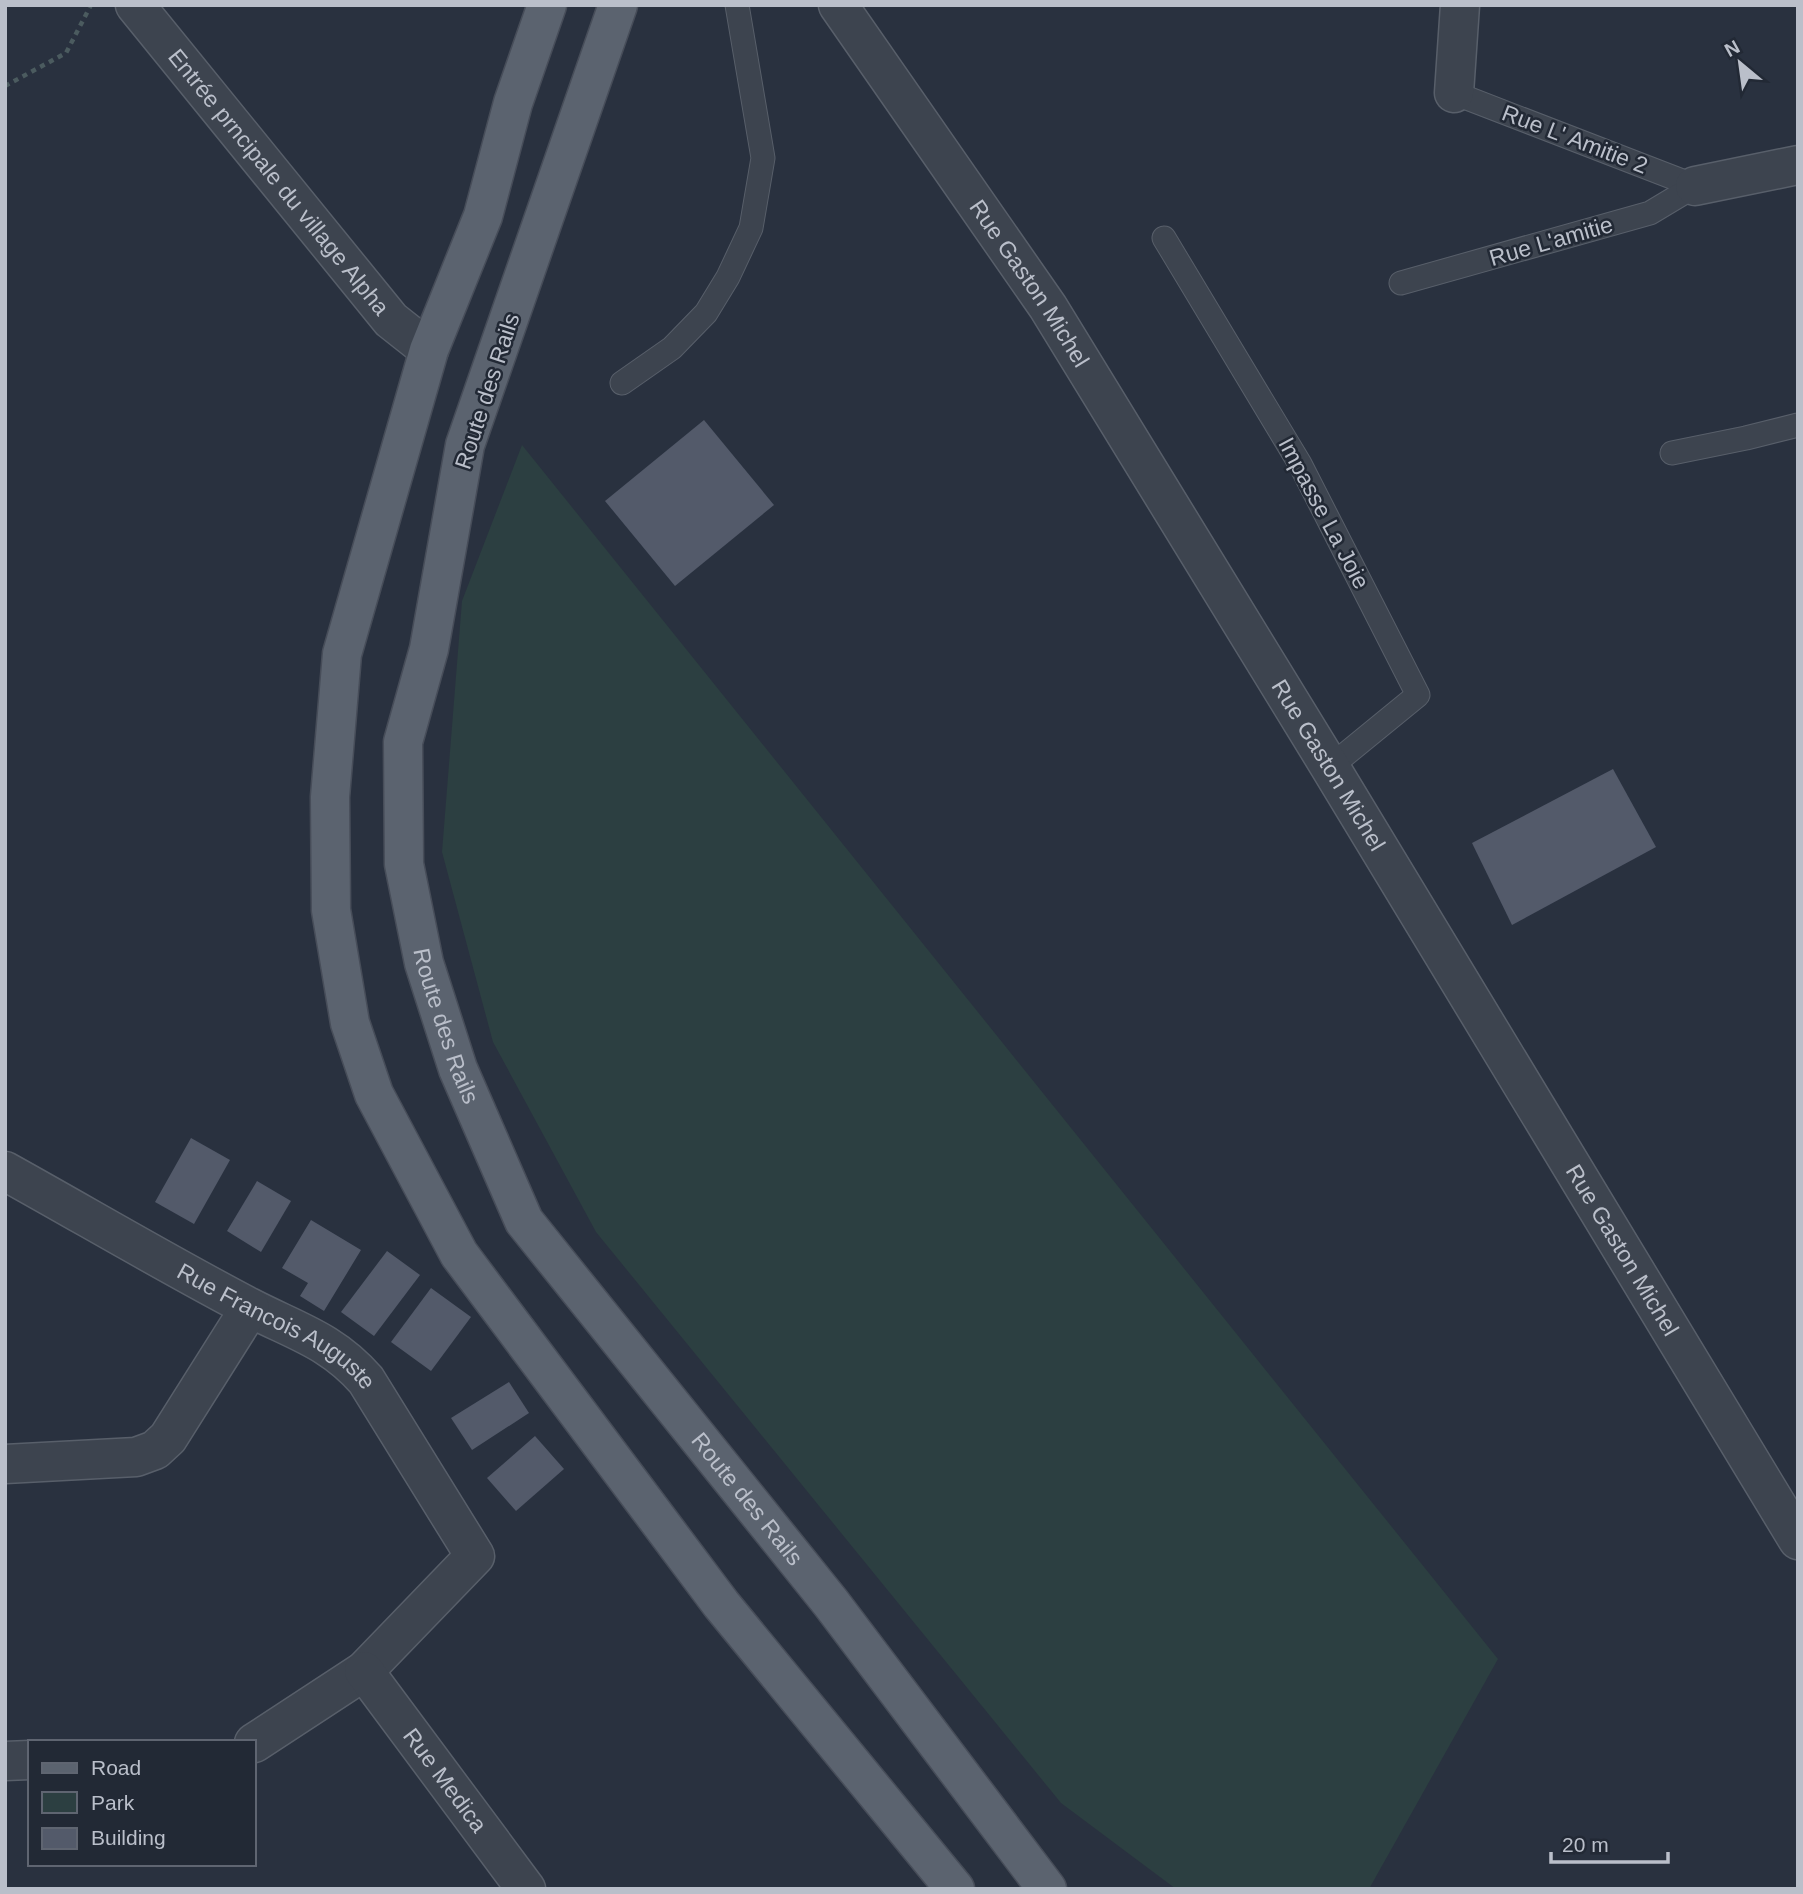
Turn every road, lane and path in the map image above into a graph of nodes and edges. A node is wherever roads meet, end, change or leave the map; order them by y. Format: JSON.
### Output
{"nodes":[{"id":1,"x":91,"y":5,"type":"edge"},
{"id":2,"x":135,"y":5,"type":"edge"},
{"id":3,"x":547,"y":5,"type":"edge"},
{"id":4,"x":618,"y":5,"type":"edge"},
{"id":5,"x":737,"y":5,"type":"edge"},
{"id":6,"x":838,"y":5,"type":"edge"},
{"id":7,"x":1460,"y":5,"type":"edge"},
{"id":8,"x":5,"y":86,"type":"edge"},
{"id":9,"x":1454,"y":93,"type":"joint"},
{"id":10,"x":1798,"y":165,"type":"edge"},
{"id":11,"x":1695,"y":186,"type":"junction"},
{"id":12,"x":1164,"y":238,"type":"dead end"},
{"id":13,"x":1401,"y":283,"type":"dead end"},
{"id":14,"x":429,"y":350,"type":"junction"},
{"id":15,"x":622,"y":383,"type":"dead end"},
{"id":16,"x":1798,"y":425,"type":"edge"},
{"id":17,"x":1672,"y":453,"type":"dead end"},
{"id":18,"x":1330,"y":767,"type":"junction"},
{"id":19,"x":5,"y":1171,"type":"edge"},
{"id":20,"x":250,"y":1308,"type":"junction"},
{"id":21,"x":5,"y":1464,"type":"edge"},
{"id":22,"x":1798,"y":1540,"type":"edge"},
{"id":23,"x":364,"y":1671,"type":"junction"},
{"id":24,"x":256,"y":1742,"type":"edge"},
{"id":25,"x":5,"y":1760,"type":"edge"},
{"id":26,"x":28,"y":1760,"type":"edge"},
{"id":27,"x":526,"y":1889,"type":"edge"},
{"id":28,"x":955,"y":1889,"type":"edge"},
{"id":29,"x":1047,"y":1889,"type":"edge"}],
"edges":[{"from":1,"to":8,"type":"path"},
{"from":2,"to":14,"type":"street","name":"Entrée prncipale du village Alpha"},
{"from":3,"to":14,"type":"main road"},
{"from":4,"to":29,"type":"main road","name":"Route des Rails"},
{"from":5,"to":15,"type":"lane"},
{"from":6,"to":18,"type":"street","name":"Rue Gaston Michel"},
{"from":7,"to":9,"type":"street"},
{"from":9,"to":11,"type":"lane","name":"Rue L' Amitie 2"},
{"from":10,"to":11,"type":"street"},
{"from":11,"to":13,"type":"lane","name":"Rue L'amitie"},
{"from":12,"to":18,"type":"lane","name":"Impasse La Joie"},
{"from":14,"to":28,"type":"main road"},
{"from":16,"to":17,"type":"lane"},
{"from":18,"to":22,"type":"street","name":"Rue Gaston Michel"},
{"from":19,"to":20,"type":"street","name":"Rue Francois Auguste"},
{"from":20,"to":21,"type":"street"},
{"from":20,"to":23,"type":"street","name":"Rue Francois Auguste"},
{"from":23,"to":24,"type":"street"},
{"from":23,"to":27,"type":"street","name":"Rue Medica"},
{"from":25,"to":26,"type":"street"}]}
